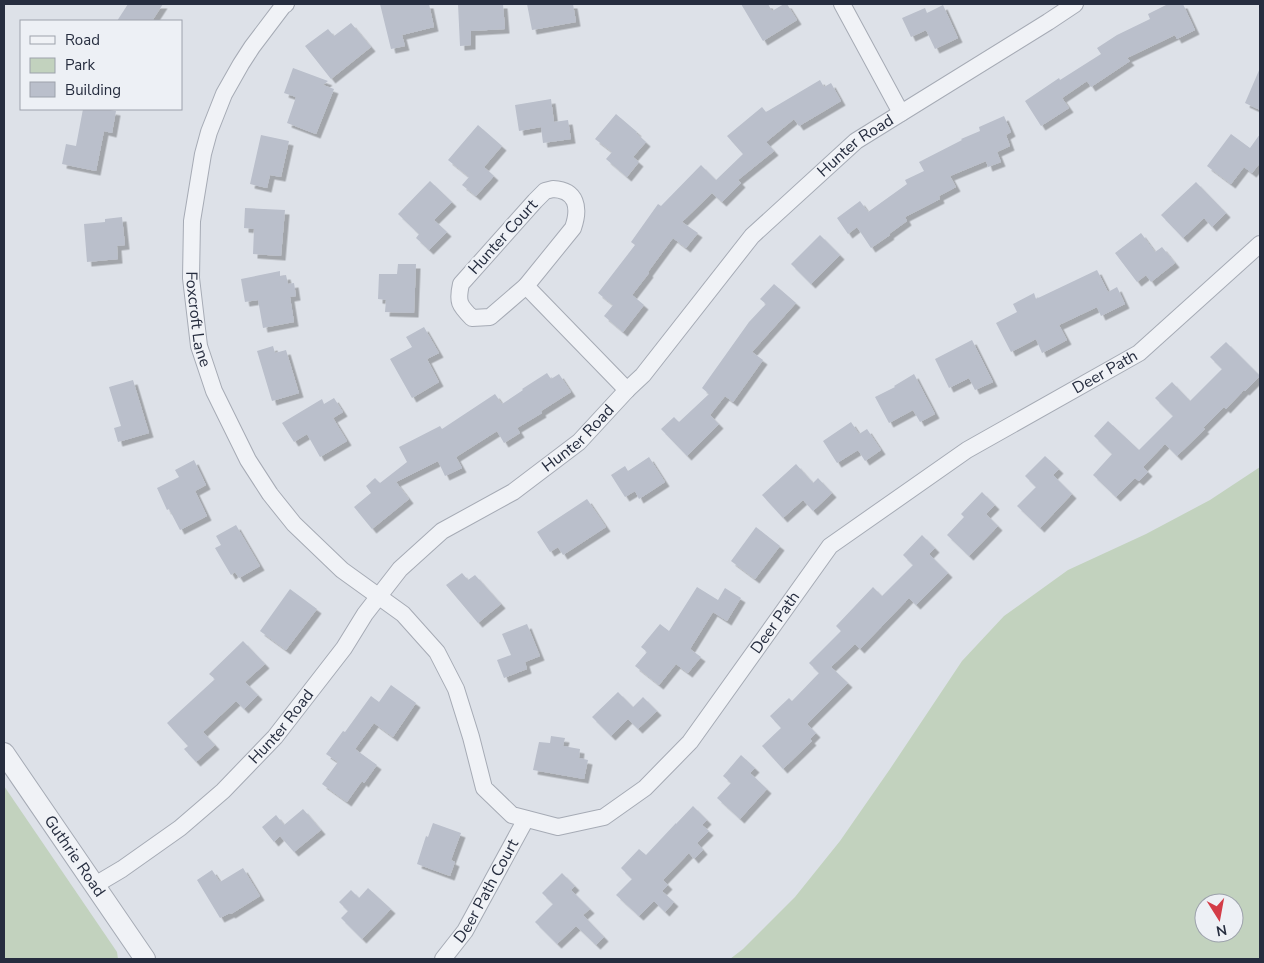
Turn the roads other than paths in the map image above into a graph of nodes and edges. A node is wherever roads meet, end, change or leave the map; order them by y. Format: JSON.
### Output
{"nodes":[{"id":1,"x":286,"y":4,"type":"edge"},
{"id":2,"x":842,"y":4,"type":"edge"},
{"id":3,"x":1075,"y":4,"type":"edge"},
{"id":4,"x":901,"y":113,"type":"junction"},
{"id":5,"x":1260,"y":244,"type":"edge"},
{"id":6,"x":526,"y":286,"type":"junction"},
{"id":7,"x":627,"y":390,"type":"junction"},
{"id":8,"x":379,"y":596,"type":"junction"},
{"id":9,"x":4,"y":753,"type":"edge"},
{"id":10,"x":526,"y":819,"type":"junction"},
{"id":11,"x":95,"y":885,"type":"junction"},
{"id":12,"x":145,"y":959,"type":"edge"},
{"id":13,"x":443,"y":959,"type":"edge"}],
"edges":[{"from":1,"to":8,"type":"street","name":"Foxcroft Lane"},
{"from":2,"to":4,"type":"street"},
{"from":3,"to":4,"type":"street","name":"Hunter Road"},
{"from":4,"to":7,"type":"street","name":"Hunter Road"},
{"from":5,"to":10,"type":"street","name":"Deer Path"},
{"from":6,"to":6,"type":"street","name":"Hunter Court"},
{"from":6,"to":7,"type":"street"},
{"from":7,"to":8,"type":"street","name":"Hunter Road"},
{"from":8,"to":10,"type":"street","name":"Deer Path"},
{"from":8,"to":11,"type":"street","name":"Hunter Road"},
{"from":9,"to":11,"type":"street","name":"Guthrie Road"},
{"from":10,"to":13,"type":"street","name":"Deer Path Court"},
{"from":11,"to":12,"type":"street","name":"Guthrie Road"}]}
